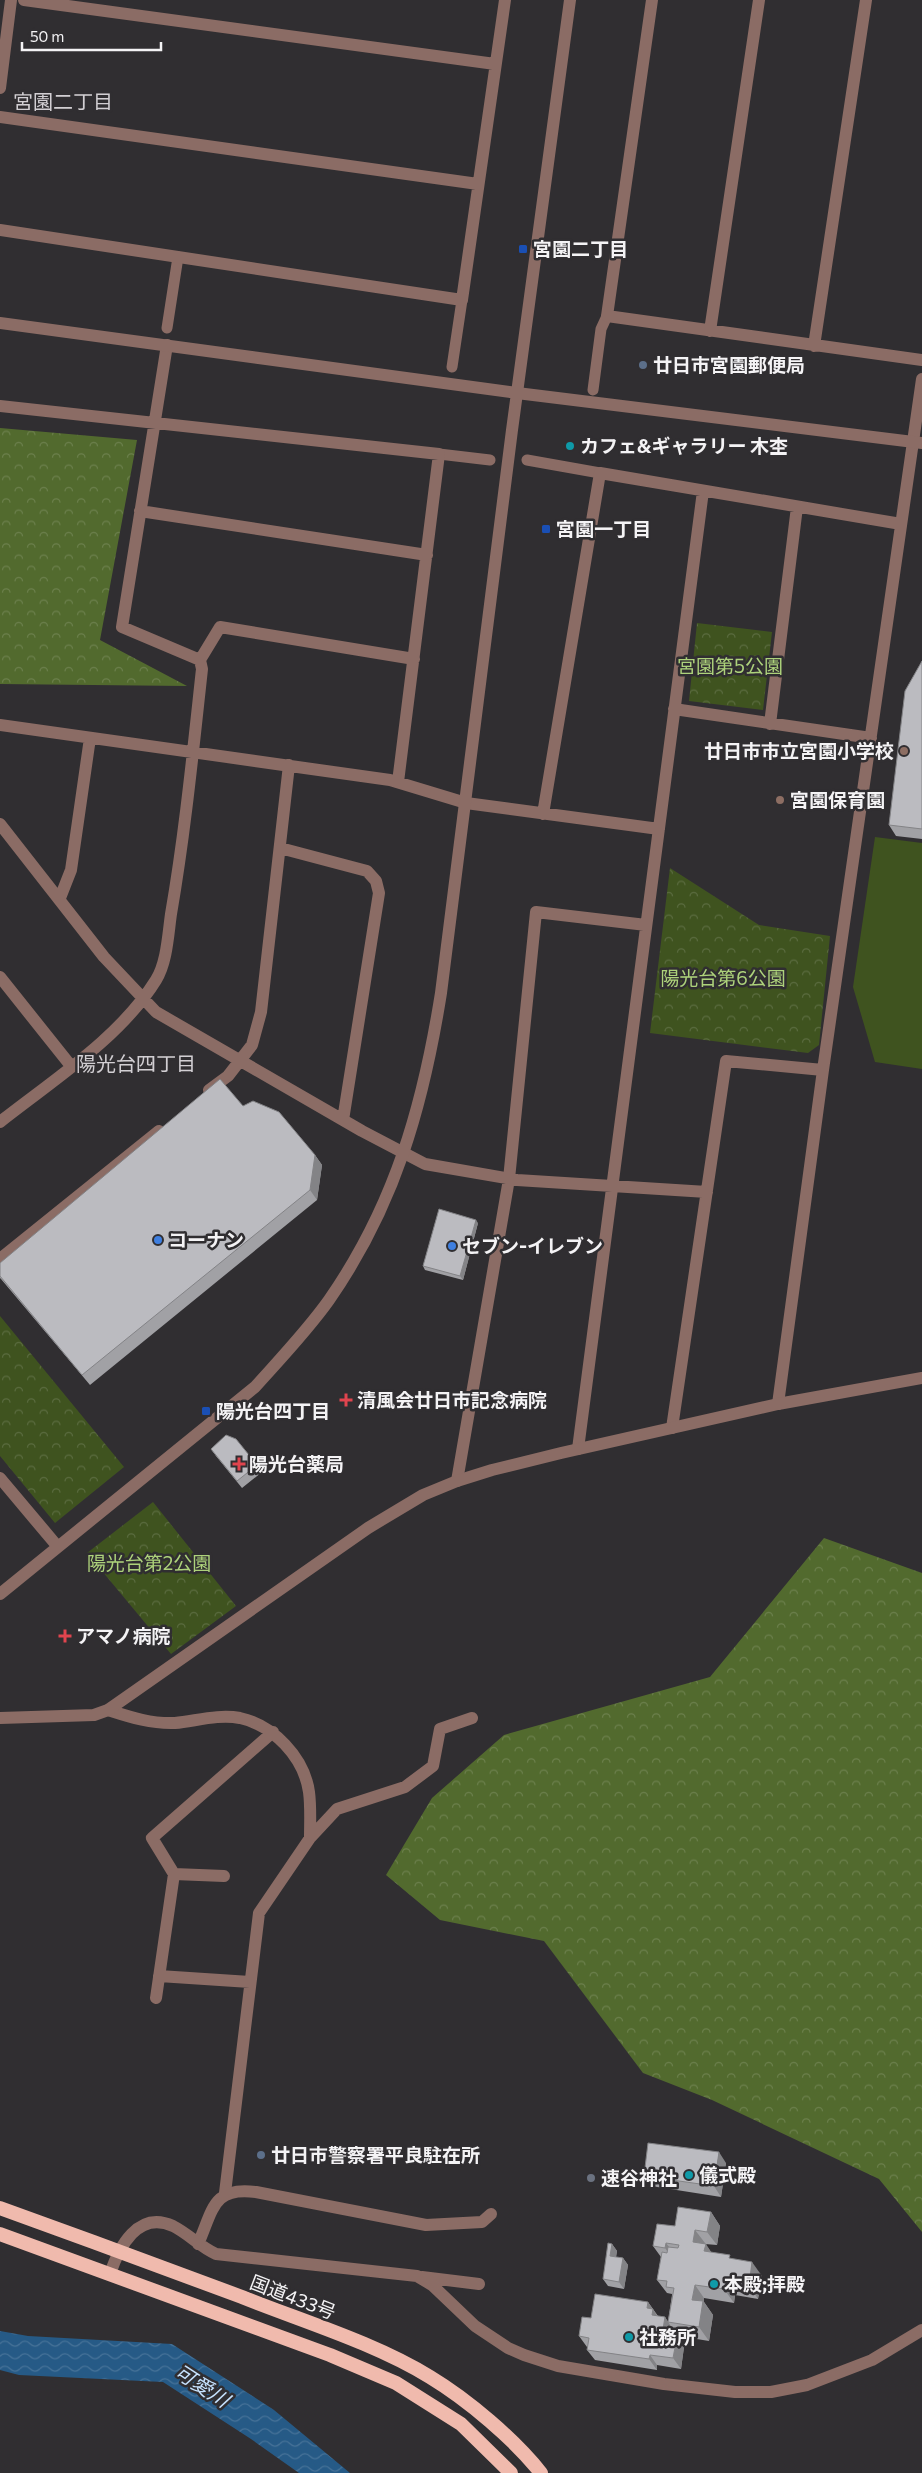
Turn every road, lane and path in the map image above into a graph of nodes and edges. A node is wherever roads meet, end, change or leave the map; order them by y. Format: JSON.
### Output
{"nodes":[{"id":1,"x":11,"y":0,"type":"edge"},
{"id":2,"x":24,"y":0,"type":"edge"},
{"id":3,"x":505,"y":0,"type":"edge"},
{"id":4,"x":570,"y":0,"type":"edge"},
{"id":5,"x":652,"y":0,"type":"edge"},
{"id":6,"x":759,"y":0,"type":"edge"},
{"id":7,"x":866,"y":0,"type":"edge"},
{"id":8,"x":496,"y":64,"type":"junction"},
{"id":9,"x":0,"y":88,"type":"edge"},
{"id":10,"x":0,"y":117,"type":"edge"},
{"id":11,"x":478,"y":184,"type":"junction"},
{"id":12,"x":0,"y":230,"type":"edge"},
{"id":13,"x":178,"y":257,"type":"junction"},
{"id":14,"x":462,"y":300,"type":"junction"},
{"id":15,"x":606,"y":316,"type":"junction"},
{"id":16,"x":0,"y":323,"type":"edge"},
{"id":17,"x":166,"y":328,"type":"dead end"},
{"id":18,"x":710,"y":331,"type":"junction"},
{"id":19,"x":167,"y":345,"type":"junction"},
{"id":20,"x":814,"y":346,"type":"junction"},
{"id":21,"x":922,"y":360,"type":"edge"},
{"id":22,"x":452,"y":367,"type":"dead end"},
{"id":23,"x":922,"y":379,"type":"edge"},
{"id":24,"x":592,"y":390,"type":"dead end"},
{"id":25,"x":517,"y":392,"type":"junction"},
{"id":26,"x":0,"y":406,"type":"edge"},
{"id":27,"x":154,"y":421,"type":"junction"},
{"id":28,"x":918,"y":442,"type":"edge"},
{"id":29,"x":439,"y":454,"type":"junction"},
{"id":30,"x":490,"y":460,"type":"dead end"},
{"id":31,"x":527,"y":460,"type":"dead end"},
{"id":32,"x":600,"y":473,"type":"junction"},
{"id":33,"x":703,"y":491,"type":"junction"},
{"id":34,"x":797,"y":507,"type":"junction"},
{"id":35,"x":140,"y":511,"type":"junction"},
{"id":36,"x":901,"y":524,"type":"junction"},
{"id":37,"x":427,"y":555,"type":"junction"},
{"id":38,"x":200,"y":660,"type":"junction"},
{"id":39,"x":414,"y":660,"type":"junction"},
{"id":40,"x":674,"y":709,"type":"junction"},
{"id":41,"x":770,"y":724,"type":"junction"},
{"id":42,"x":0,"y":726,"type":"edge"},
{"id":43,"x":90,"y":738,"type":"junction"},
{"id":44,"x":871,"y":738,"type":"junction"},
{"id":45,"x":193,"y":752,"type":"junction"},
{"id":46,"x":289,"y":765,"type":"junction"},
{"id":47,"x":398,"y":782,"type":"junction"},
{"id":48,"x":466,"y":804,"type":"junction"},
{"id":49,"x":543,"y":814,"type":"junction"},
{"id":50,"x":0,"y":824,"type":"edge"},
{"id":51,"x":659,"y":829,"type":"junction"},
{"id":52,"x":280,"y":848,"type":"junction"},
{"id":53,"x":60,"y":898,"type":"junction"},
{"id":54,"x":646,"y":925,"type":"junction"},
{"id":55,"x":0,"y":977,"type":"edge"},
{"id":56,"x":144,"y":998,"type":"junction"},
{"id":57,"x":240,"y":1060,"type":"junction"},
{"id":58,"x":71,"y":1066,"type":"junction"},
{"id":59,"x":823,"y":1070,"type":"junction"},
{"id":60,"x":197,"y":1100,"type":"edge"},
{"id":61,"x":343,"y":1120,"type":"junction"},
{"id":62,"x":0,"y":1122,"type":"edge"},
{"id":63,"x":167,"y":1125,"type":"edge"},
{"id":64,"x":404,"y":1154,"type":"junction"},
{"id":65,"x":509,"y":1179,"type":"junction"},
{"id":66,"x":612,"y":1186,"type":"junction"},
{"id":67,"x":707,"y":1192,"type":"junction"},
{"id":68,"x":0,"y":1258,"type":"edge"},
{"id":69,"x":922,"y":1378,"type":"edge"},
{"id":70,"x":778,"y":1404,"type":"junction"},
{"id":71,"x":672,"y":1428,"type":"junction"},
{"id":72,"x":578,"y":1449,"type":"junction"},
{"id":73,"x":0,"y":1478,"type":"edge"},
{"id":74,"x":456,"y":1481,"type":"junction"},
{"id":75,"x":58,"y":1548,"type":"junction"},
{"id":76,"x":0,"y":1594,"type":"edge"},
{"id":77,"x":108,"y":1710,"type":"junction"},
{"id":78,"x":0,"y":1718,"type":"edge"},
{"id":79,"x":472,"y":1718,"type":"dead end"},
{"id":80,"x":273,"y":1732,"type":"junction"},
{"id":81,"x":310,"y":1838,"type":"junction"},
{"id":82,"x":174,"y":1874,"type":"junction"},
{"id":83,"x":224,"y":1876,"type":"dead end"},
{"id":84,"x":159,"y":1976,"type":"junction"},
{"id":85,"x":250,"y":1982,"type":"junction"},
{"id":86,"x":156,"y":1998,"type":"dead end"},
{"id":87,"x":224,"y":2194,"type":"junction"},
{"id":88,"x":0,"y":2208,"type":"edge"},
{"id":89,"x":492,"y":2214,"type":"dead end"},
{"id":90,"x":0,"y":2234,"type":"edge"},
{"id":91,"x":198,"y":2244,"type":"junction"},
{"id":92,"x":118,"y":2251,"type":"junction"},
{"id":93,"x":110,"y":2274,"type":"junction"},
{"id":94,"x":417,"y":2276,"type":"junction"},
{"id":95,"x":479,"y":2284,"type":"dead end"},
{"id":96,"x":922,"y":2330,"type":"edge"},
{"id":97,"x":511,"y":2473,"type":"edge"},
{"id":98,"x":542,"y":2473,"type":"edge"}],
"edges":[{"from":1,"to":9,"type":"street"},
{"from":2,"to":8,"type":"street"},
{"from":3,"to":8,"type":"street"},
{"from":4,"to":25,"type":"street"},
{"from":5,"to":15,"type":"street"},
{"from":6,"to":18,"type":"street"},
{"from":7,"to":20,"type":"street"},
{"from":8,"to":11,"type":"street"},
{"from":10,"to":11,"type":"street"},
{"from":11,"to":14,"type":"street"},
{"from":12,"to":13,"type":"street"},
{"from":13,"to":14,"type":"street"},
{"from":13,"to":17,"type":"street"},
{"from":14,"to":22,"type":"street"},
{"from":15,"to":18,"type":"street"},
{"from":15,"to":24,"type":"street"},
{"from":16,"to":19,"type":"street"},
{"from":18,"to":20,"type":"street"},
{"from":19,"to":25,"type":"street"},
{"from":19,"to":27,"type":"street"},
{"from":20,"to":21,"type":"street"},
{"from":23,"to":28,"type":"street"},
{"from":25,"to":28,"type":"street"},
{"from":25,"to":48,"type":"street"},
{"from":26,"to":27,"type":"street"},
{"from":27,"to":29,"type":"street"},
{"from":27,"to":35,"type":"street"},
{"from":28,"to":36,"type":"street"},
{"from":29,"to":30,"type":"street"},
{"from":29,"to":37,"type":"street"},
{"from":31,"to":32,"type":"street"},
{"from":32,"to":33,"type":"street"},
{"from":32,"to":49,"type":"street"},
{"from":33,"to":34,"type":"street"},
{"from":33,"to":40,"type":"street"},
{"from":34,"to":36,"type":"street"},
{"from":34,"to":41,"type":"street"},
{"from":35,"to":37,"type":"street"},
{"from":35,"to":38,"type":"street"},
{"from":36,"to":44,"type":"street"},
{"from":37,"to":39,"type":"street"},
{"from":38,"to":39,"type":"street"},
{"from":38,"to":45,"type":"street"},
{"from":39,"to":47,"type":"street"},
{"from":40,"to":41,"type":"street"},
{"from":40,"to":51,"type":"street"},
{"from":41,"to":44,"type":"street"},
{"from":42,"to":43,"type":"street"},
{"from":43,"to":45,"type":"street"},
{"from":43,"to":53,"type":"street"},
{"from":44,"to":59,"type":"street"},
{"from":45,"to":46,"type":"street"},
{"from":45,"to":56,"type":"street"},
{"from":46,"to":47,"type":"street"},
{"from":46,"to":52,"type":"street"},
{"from":47,"to":48,"type":"street"},
{"from":48,"to":49,"type":"street"},
{"from":48,"to":64,"type":"street"},
{"from":49,"to":51,"type":"street"},
{"from":50,"to":53,"type":"street"},
{"from":51,"to":54,"type":"street"},
{"from":52,"to":57,"type":"street"},
{"from":52,"to":61,"type":"street"},
{"from":53,"to":56,"type":"street"},
{"from":54,"to":65,"type":"street"},
{"from":54,"to":66,"type":"street"},
{"from":55,"to":58,"type":"street"},
{"from":56,"to":57,"type":"street"},
{"from":56,"to":58,"type":"street"},
{"from":57,"to":60,"type":"street"},
{"from":57,"to":61,"type":"street"},
{"from":58,"to":62,"type":"street"},
{"from":59,"to":67,"type":"street"},
{"from":59,"to":70,"type":"street"},
{"from":61,"to":64,"type":"street"},
{"from":63,"to":68,"type":"street"},
{"from":64,"to":65,"type":"street"},
{"from":64,"to":75,"type":"street"},
{"from":65,"to":66,"type":"street"},
{"from":65,"to":74,"type":"street"},
{"from":66,"to":67,"type":"street"},
{"from":66,"to":72,"type":"street"},
{"from":67,"to":71,"type":"street"},
{"from":69,"to":70,"type":"street"},
{"from":70,"to":71,"type":"street"},
{"from":71,"to":72,"type":"street"},
{"from":72,"to":74,"type":"street"},
{"from":73,"to":75,"type":"street"},
{"from":74,"to":77,"type":"street"},
{"from":75,"to":76,"type":"street"},
{"from":77,"to":78,"type":"street"},
{"from":77,"to":80,"type":"street"},
{"from":79,"to":81,"type":"street"},
{"from":80,"to":81,"type":"street"},
{"from":80,"to":82,"type":"street"},
{"from":81,"to":85,"type":"street"},
{"from":82,"to":83,"type":"street"},
{"from":82,"to":84,"type":"street"},
{"from":84,"to":85,"type":"street"},
{"from":84,"to":86,"type":"street"},
{"from":85,"to":87,"type":"street"},
{"from":87,"to":89,"type":"street"},
{"from":87,"to":91,"type":"street"},
{"from":88,"to":92,"type":"highway","name":"国道433号"},
{"from":90,"to":93,"type":"highway"},
{"from":91,"to":92,"type":"street"},
{"from":91,"to":94,"type":"street"},
{"from":92,"to":93,"type":"street"},
{"from":92,"to":98,"type":"highway","name":"国道433号"},
{"from":93,"to":97,"type":"highway"},
{"from":94,"to":95,"type":"street"},
{"from":94,"to":96,"type":"street"}]}
